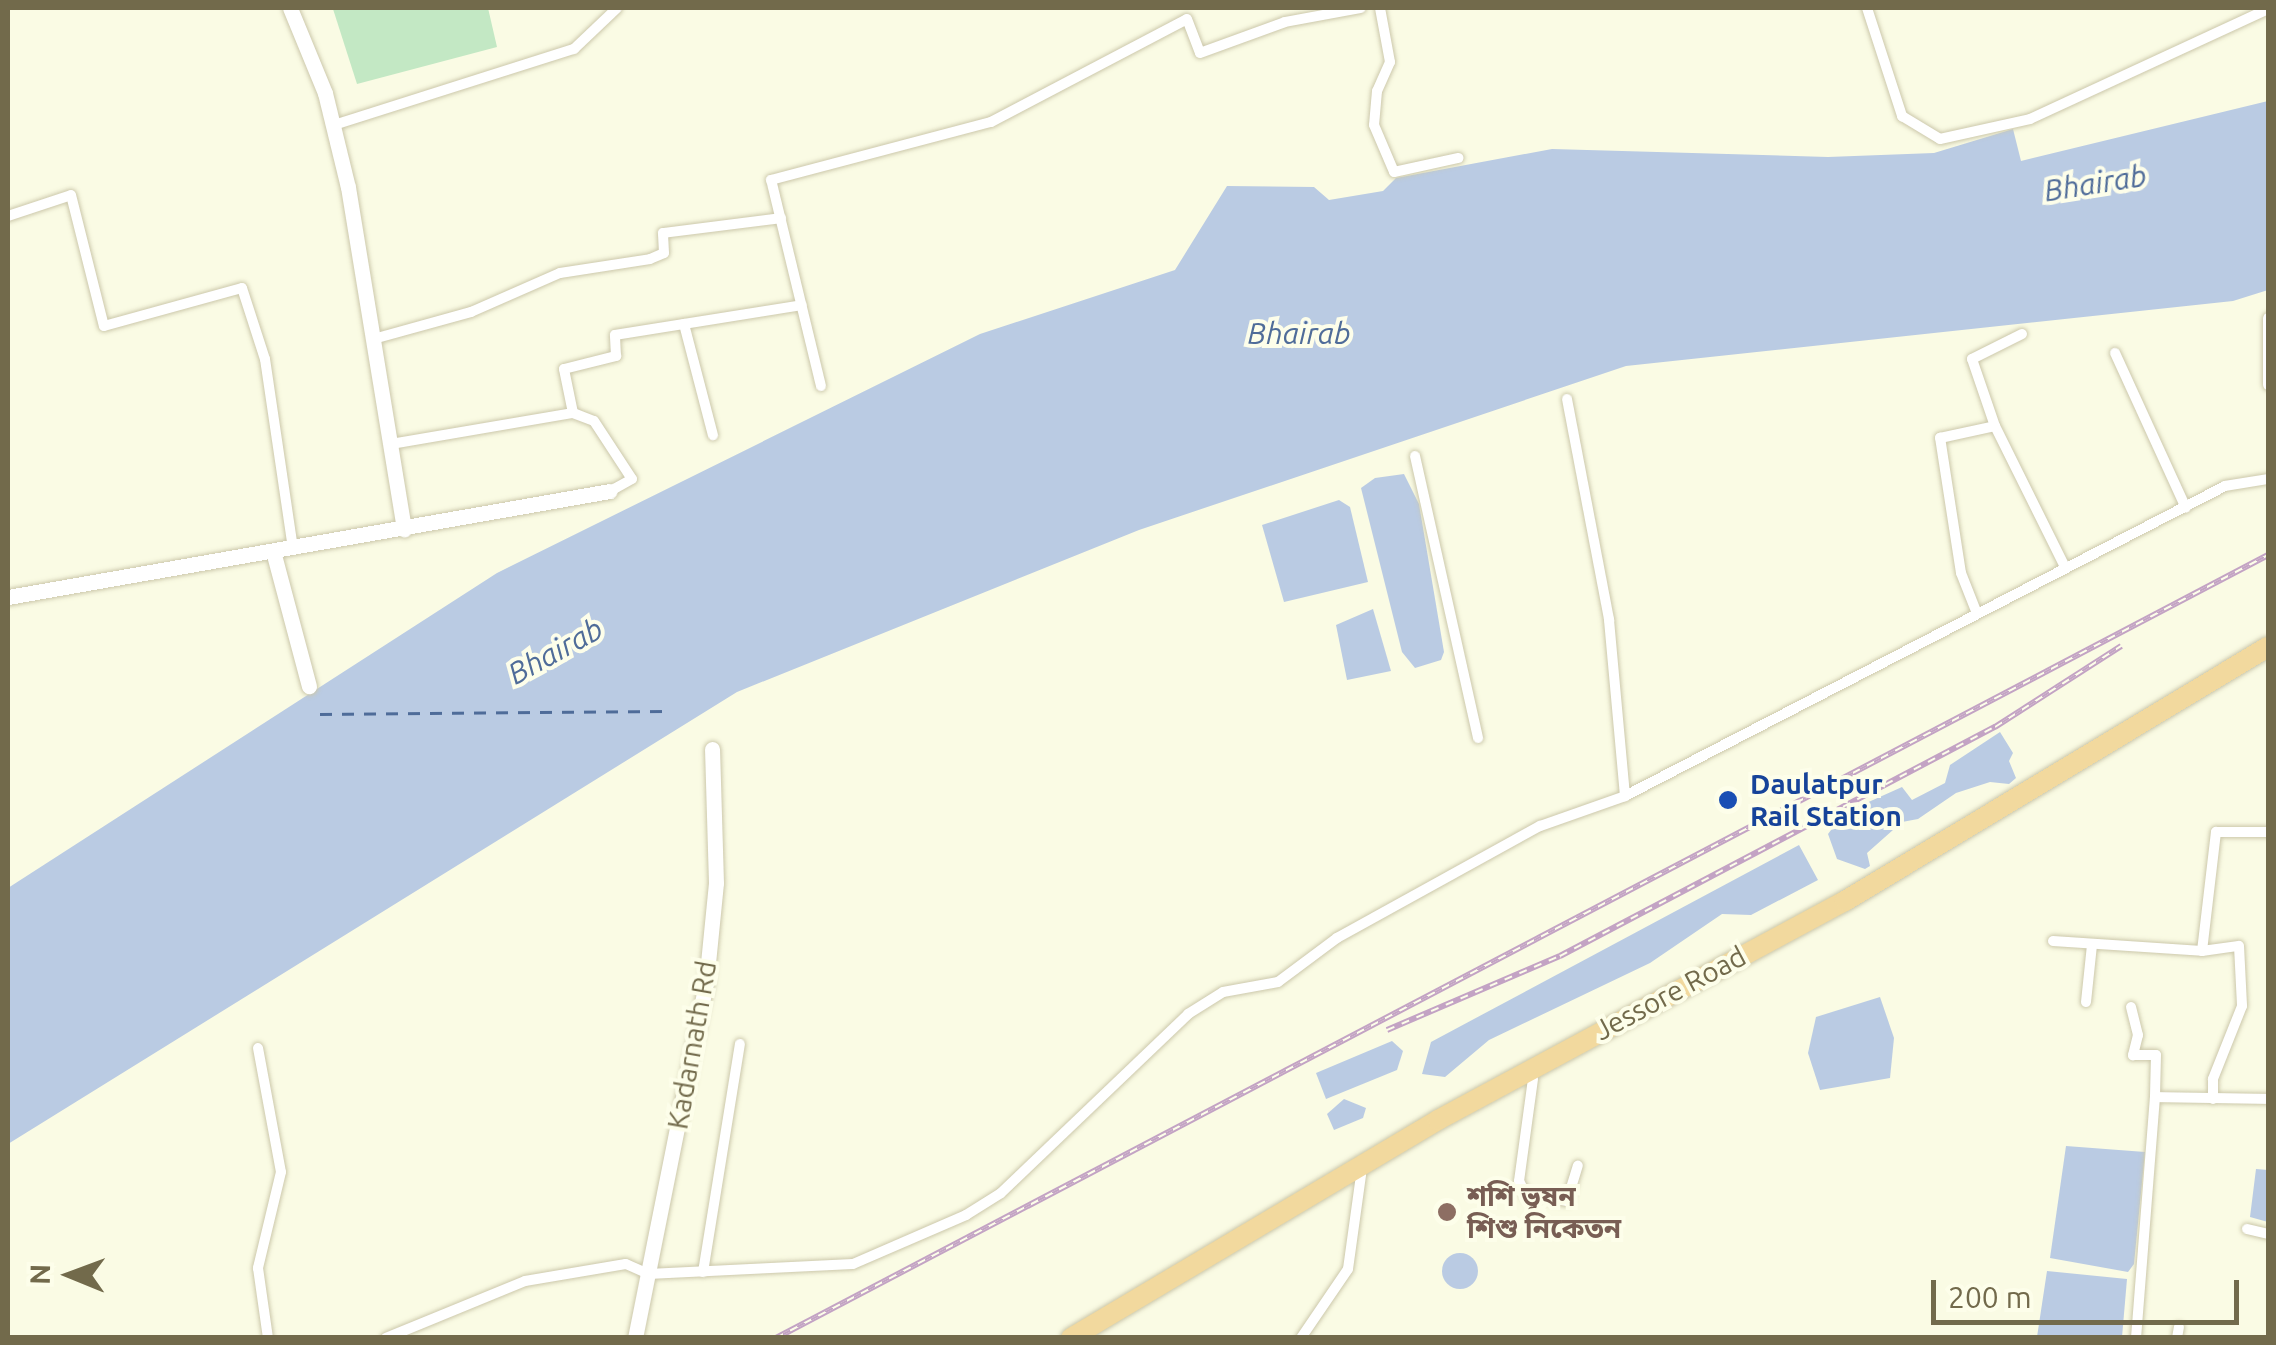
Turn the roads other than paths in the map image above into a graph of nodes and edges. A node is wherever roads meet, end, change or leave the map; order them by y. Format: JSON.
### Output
{"nodes":[{"id":1,"x":290,"y":8,"type":"edge"},
{"id":2,"x":616,"y":8,"type":"edge"},
{"id":3,"x":1362,"y":8,"type":"edge"},
{"id":4,"x":1380,"y":8,"type":"edge"},
{"id":5,"x":1867,"y":8,"type":"edge"},
{"id":6,"x":2268,"y":9,"type":"edge"},
{"id":7,"x":334,"y":125,"type":"junction"},
{"id":8,"x":1458,"y":158,"type":"dead end"},
{"id":9,"x":8,"y":216,"type":"edge"},
{"id":10,"x":781,"y":218,"type":"junction"},
{"id":11,"x":802,"y":306,"type":"junction"},
{"id":12,"x":2268,"y":318,"type":"edge"},
{"id":13,"x":684,"y":324,"type":"junction"},
{"id":14,"x":2022,"y":334,"type":"dead end"},
{"id":15,"x":378,"y":338,"type":"junction"},
{"id":16,"x":2115,"y":353,"type":"dead end"},
{"id":17,"x":2268,"y":385,"type":"edge"},
{"id":18,"x":821,"y":386,"type":"dead end"},
{"id":19,"x":1567,"y":399,"type":"dead end"},
{"id":20,"x":574,"y":413,"type":"junction"},
{"id":21,"x":1995,"y":426,"type":"junction"},
{"id":22,"x":713,"y":434,"type":"dead end"},
{"id":23,"x":390,"y":444,"type":"junction"},
{"id":24,"x":1414,"y":456,"type":"dead end"},
{"id":25,"x":2268,"y":480,"type":"edge"},
{"id":26,"x":610,"y":490,"type":"joint"},
{"id":27,"x":2186,"y":508,"type":"junction"},
{"id":28,"x":404,"y":529,"type":"junction"},
{"id":29,"x":293,"y":548,"type":"junction"},
{"id":30,"x":273,"y":551,"type":"junction"},
{"id":31,"x":2064,"y":566,"type":"junction"},
{"id":32,"x":8,"y":596,"type":"edge"},
{"id":33,"x":1976,"y":611,"type":"junction"},
{"id":34,"x":2268,"y":647,"type":"edge"},
{"id":35,"x":2268,"y":660,"type":"edge"},
{"id":36,"x":309,"y":686,"type":"dead end"},
{"id":37,"x":1478,"y":738,"type":"dead end"},
{"id":38,"x":712,"y":749,"type":"dead end"},
{"id":39,"x":1625,"y":796,"type":"junction"},
{"id":40,"x":2268,"y":832,"type":"edge"},
{"id":41,"x":2053,"y":940,"type":"dead end"},
{"id":42,"x":2092,"y":944,"type":"junction"},
{"id":43,"x":2202,"y":951,"type":"junction"},
{"id":44,"x":2086,"y":1002,"type":"dead end"},
{"id":45,"x":2130,"y":1007,"type":"dead end"},
{"id":46,"x":740,"y":1044,"type":"dead end"},
{"id":47,"x":258,"y":1048,"type":"dead end"},
{"id":48,"x":1532,"y":1078,"type":"junction"},
{"id":49,"x":2155,"y":1097,"type":"junction"},
{"id":50,"x":2213,"y":1099,"type":"junction"},
{"id":51,"x":2268,"y":1100,"type":"edge"},
{"id":52,"x":1578,"y":1166,"type":"dead end"},
{"id":53,"x":1362,"y":1175,"type":"junction"},
{"id":54,"x":2247,"y":1229,"type":"dead end"},
{"id":55,"x":2268,"y":1234,"type":"edge"},
{"id":56,"x":703,"y":1272,"type":"junction"},
{"id":57,"x":648,"y":1274,"type":"junction"},
{"id":58,"x":268,"y":1338,"type":"edge"},
{"id":59,"x":386,"y":1338,"type":"edge"},
{"id":60,"x":635,"y":1338,"type":"edge"},
{"id":61,"x":1070,"y":1338,"type":"edge"},
{"id":62,"x":1090,"y":1338,"type":"edge"},
{"id":63,"x":1301,"y":1338,"type":"edge"},
{"id":64,"x":2136,"y":1338,"type":"edge"}],
"edges":[{"from":1,"to":7,"type":"main road"},
{"from":2,"to":7,"type":"street"},
{"from":3,"to":10,"type":"street"},
{"from":4,"to":8,"type":"street"},
{"from":5,"to":6,"type":"street"},
{"from":7,"to":15,"type":"main road"},
{"from":9,"to":29,"type":"street"},
{"from":10,"to":11,"type":"street"},
{"from":10,"to":15,"type":"street"},
{"from":11,"to":13,"type":"street"},
{"from":11,"to":18,"type":"street"},
{"from":12,"to":17,"type":"street"},
{"from":13,"to":20,"type":"street"},
{"from":13,"to":22,"type":"street"},
{"from":14,"to":21,"type":"street"},
{"from":15,"to":23,"type":"main road"},
{"from":16,"to":27,"type":"street"},
{"from":19,"to":39,"type":"street"},
{"from":20,"to":23,"type":"street"},
{"from":20,"to":26,"type":"street"},
{"from":21,"to":31,"type":"street"},
{"from":21,"to":33,"type":"street"},
{"from":23,"to":28,"type":"main road"},
{"from":24,"to":37,"type":"street"},
{"from":25,"to":27,"type":"street"},
{"from":26,"to":28,"type":"main road"},
{"from":27,"to":31,"type":"street"},
{"from":28,"to":29,"type":"main road"},
{"from":29,"to":30,"type":"main road"},
{"from":30,"to":32,"type":"main road"},
{"from":30,"to":36,"type":"main road"},
{"from":31,"to":33,"type":"street"},
{"from":33,"to":39,"type":"street"},
{"from":34,"to":61,"type":"highway","name":"Jessore Road"},
{"from":35,"to":48,"type":"highway","name":"Jessore Road"},
{"from":38,"to":57,"type":"main road","name":"Kadarnath Rd"},
{"from":39,"to":56,"type":"street"},
{"from":40,"to":43,"type":"street"},
{"from":41,"to":42,"type":"street"},
{"from":42,"to":43,"type":"street"},
{"from":42,"to":44,"type":"street"},
{"from":43,"to":50,"type":"street"},
{"from":45,"to":49,"type":"street"},
{"from":46,"to":56,"type":"street"},
{"from":47,"to":58,"type":"street"},
{"from":48,"to":52,"type":"street"},
{"from":48,"to":53,"type":"highway","name":"Jessore Road"},
{"from":49,"to":50,"type":"street"},
{"from":49,"to":64,"type":"street"},
{"from":50,"to":51,"type":"street"},
{"from":53,"to":62,"type":"highway","name":"Jessore Road"},
{"from":53,"to":63,"type":"street"},
{"from":54,"to":55,"type":"street"},
{"from":56,"to":57,"type":"street"},
{"from":57,"to":59,"type":"street"},
{"from":57,"to":60,"type":"main road","name":"Kadarnath Rd"}]}
